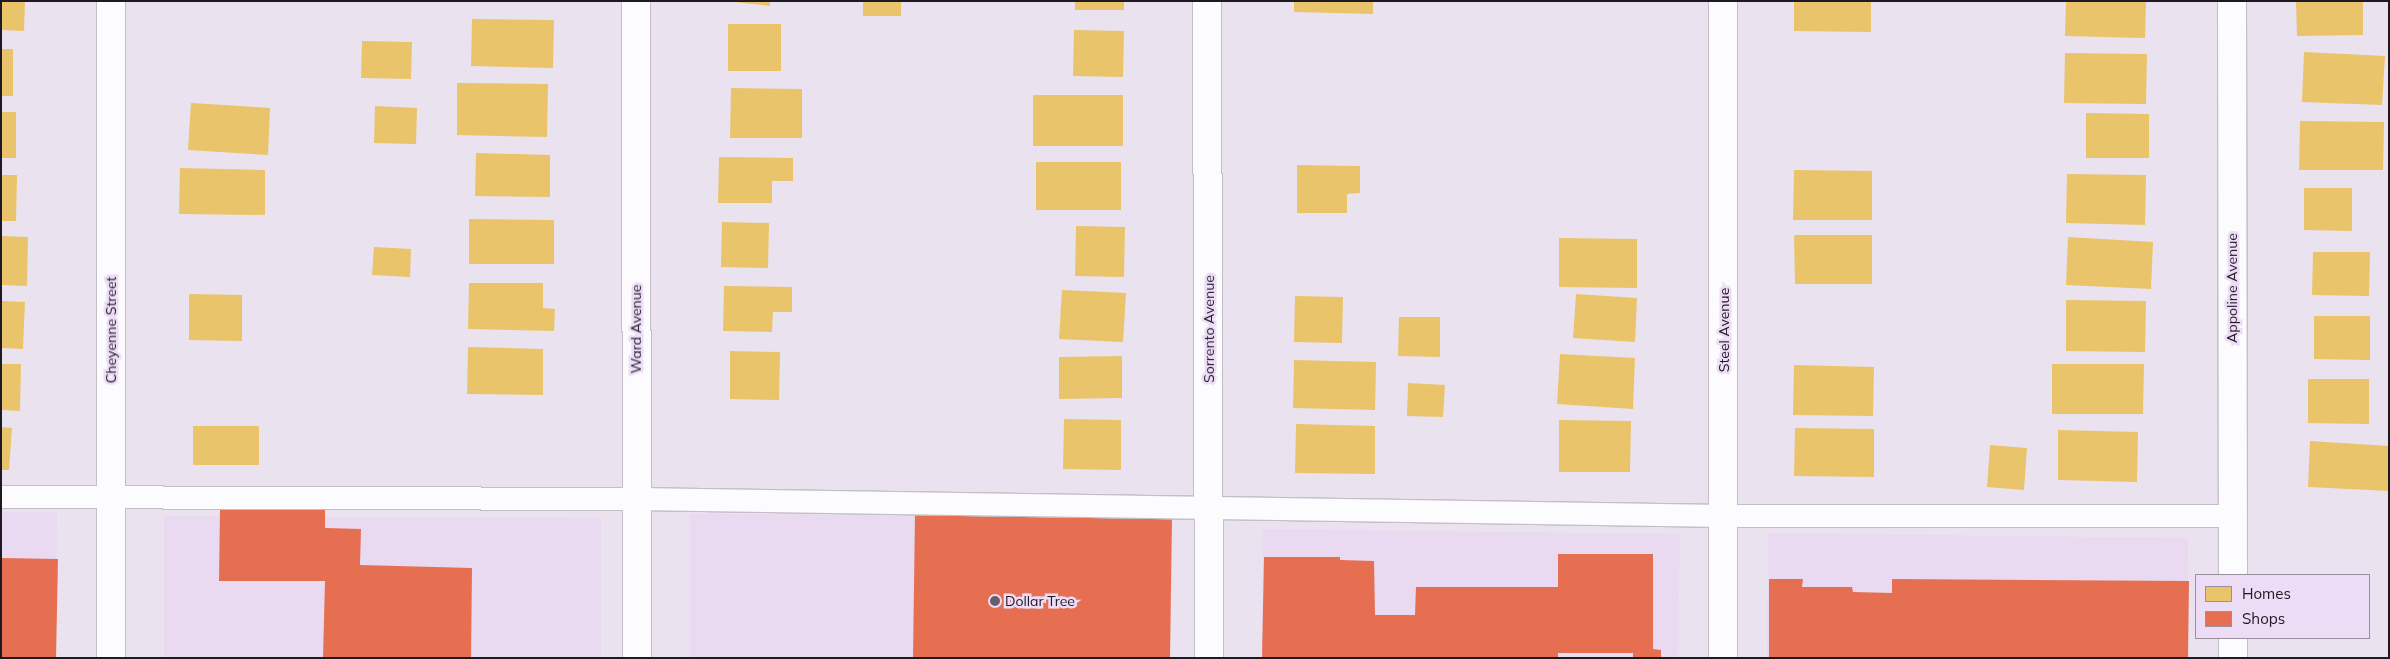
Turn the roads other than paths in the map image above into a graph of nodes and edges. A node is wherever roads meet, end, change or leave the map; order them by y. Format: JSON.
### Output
{"nodes":[{"id":1,"x":111,"y":1,"type":"edge"},
{"id":2,"x":636,"y":1,"type":"edge"},
{"id":3,"x":1207,"y":1,"type":"edge"},
{"id":4,"x":1723,"y":1,"type":"edge"},
{"id":5,"x":2232,"y":1,"type":"edge"},
{"id":6,"x":1,"y":497,"type":"edge"},
{"id":7,"x":111,"y":498,"type":"junction"},
{"id":8,"x":637,"y":499,"type":"junction"},
{"id":9,"x":1209,"y":508,"type":"junction"},
{"id":10,"x":1725,"y":516,"type":"junction"},
{"id":11,"x":2232,"y":516,"type":"junction"},
{"id":12,"x":2233,"y":574,"type":"edge"},
{"id":13,"x":2233,"y":639,"type":"edge"},
{"id":14,"x":111,"y":658,"type":"edge"},
{"id":15,"x":637,"y":658,"type":"edge"},
{"id":16,"x":1209,"y":658,"type":"edge"},
{"id":17,"x":1724,"y":658,"type":"edge"},
{"id":18,"x":2233,"y":658,"type":"edge"}],
"edges":[{"from":1,"to":7,"type":"street","name":"Cheyenne Street"},
{"from":2,"to":8,"type":"street","name":"Ward Avenue"},
{"from":3,"to":9,"type":"street","name":"Sorrento Avenue"},
{"from":4,"to":10,"type":"street","name":"Steel Avenue"},
{"from":5,"to":11,"type":"street","name":"Appoline Avenue"},
{"from":6,"to":7,"type":"lane"},
{"from":7,"to":8,"type":"lane"},
{"from":7,"to":14,"type":"street","name":"Cheyenne Street"},
{"from":8,"to":9,"type":"lane"},
{"from":8,"to":15,"type":"street","name":"Ward Avenue"},
{"from":9,"to":10,"type":"lane"},
{"from":9,"to":16,"type":"street","name":"Sorrento Avenue"},
{"from":10,"to":11,"type":"lane"},
{"from":10,"to":17,"type":"street","name":"Steel Avenue"},
{"from":11,"to":12,"type":"street","name":"Appoline Avenue"},
{"from":13,"to":18,"type":"street"}]}
